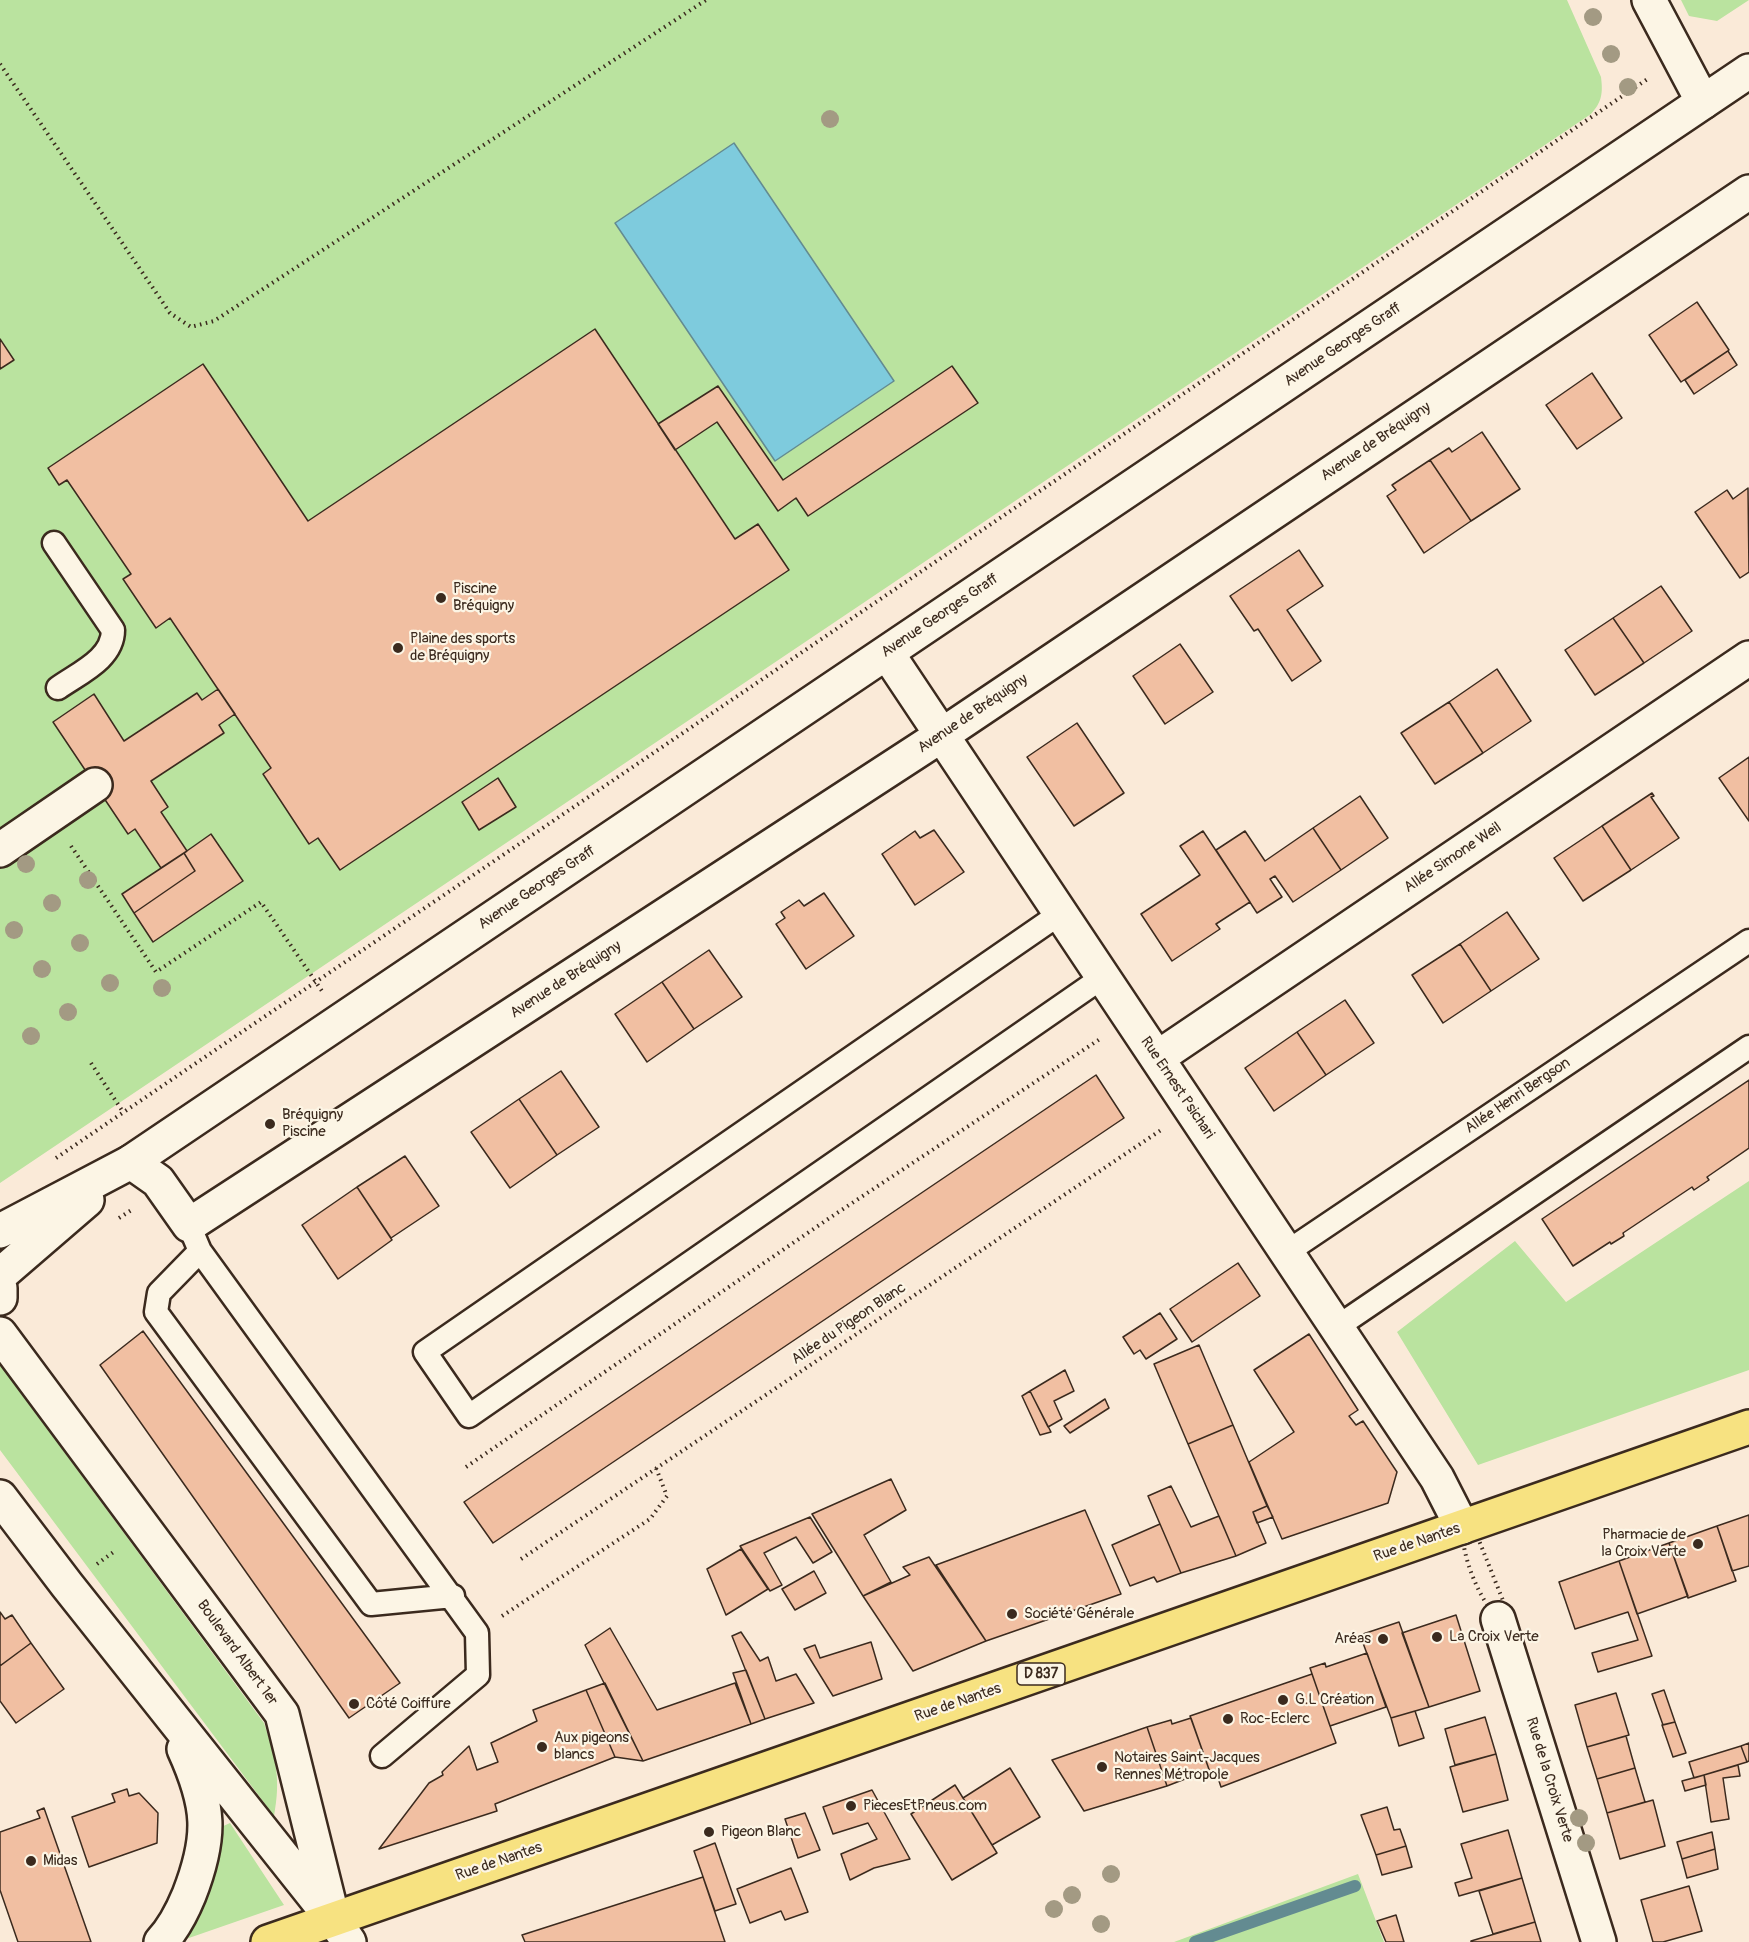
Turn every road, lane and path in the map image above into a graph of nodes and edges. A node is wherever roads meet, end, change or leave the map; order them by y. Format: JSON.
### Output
{"nodes":[{"id":1,"x":706,"y":0,"type":"edge"},
{"id":2,"x":1649,"y":0,"type":"edge"},
{"id":3,"x":1679,"y":58,"type":"junction"},
{"id":4,"x":0,"y":64,"type":"edge"},
{"id":5,"x":1749,"y":71,"type":"edge"},
{"id":6,"x":1703,"y":102,"type":"junction"},
{"id":7,"x":1749,"y":192,"type":"edge"},
{"id":8,"x":54,"y":543,"type":"dead end"},
{"id":9,"x":886,"y":653,"type":"junction"},
{"id":10,"x":1749,"y":658,"type":"edge"},
{"id":11,"x":58,"y":688,"type":"dead end"},
{"id":12,"x":942,"y":735,"type":"junction"},
{"id":13,"x":95,"y":785,"type":"dead end"},
{"id":14,"x":50,"y":815,"type":"junction"},
{"id":15,"x":0,"y":850,"type":"edge"},
{"id":16,"x":1061,"y":912,"type":"junction"},
{"id":17,"x":1749,"y":941,"type":"edge"},
{"id":18,"x":1104,"y":977,"type":"junction"},
{"id":19,"x":315,"y":981,"type":"junction"},
{"id":20,"x":326,"y":997,"type":"dead end"},
{"id":21,"x":1131,"y":1018,"type":"junction"},
{"id":22,"x":1749,"y":1047,"type":"edge"},
{"id":23,"x":1158,"y":1058,"type":"junction"},
{"id":24,"x":91,"y":1063,"type":"dead end"},
{"id":25,"x":1192,"y":1109,"type":"junction"},
{"id":26,"x":123,"y":1112,"type":"junction"},
{"id":27,"x":131,"y":1162,"type":"junction"},
{"id":28,"x":47,"y":1163,"type":"dead end"},
{"id":29,"x":0,"y":1231,"type":"edge"},
{"id":30,"x":195,"y":1238,"type":"junction"},
{"id":31,"x":1287,"y":1252,"type":"junction"},
{"id":32,"x":0,"y":1275,"type":"edge"},
{"id":33,"x":0,"y":1288,"type":"edge"},
{"id":34,"x":0,"y":1298,"type":"edge"},
{"id":35,"x":1338,"y":1327,"type":"junction"},
{"id":36,"x":0,"y":1334,"type":"edge"},
{"id":37,"x":1749,"y":1427,"type":"edge"},
{"id":38,"x":466,"y":1467,"type":"dead end"},
{"id":39,"x":656,"y":1468,"type":"junction"},
{"id":40,"x":0,"y":1497,"type":"edge"},
{"id":41,"x":1462,"y":1527,"type":"junction"},
{"id":42,"x":146,"y":1529,"type":"junction"},
{"id":43,"x":521,"y":1559,"type":"dead end"},
{"id":44,"x":67,"y":1586,"type":"junction"},
{"id":45,"x":453,"y":1596,"type":"junction"},
{"id":46,"x":1498,"y":1619,"type":"junction"},
{"id":47,"x":477,"y":1633,"type":"junction"},
{"id":48,"x":175,"y":1722,"type":"junction"},
{"id":49,"x":382,"y":1756,"type":"dead end"},
{"id":50,"x":341,"y":1931,"type":"edge"},
{"id":51,"x":161,"y":1942,"type":"edge"},
{"id":52,"x":268,"y":1942,"type":"edge"},
{"id":53,"x":1599,"y":1942,"type":"edge"}],
"edges":[{"from":1,"to":4,"type":"path"},
{"from":2,"to":3,"type":"street"},
{"from":3,"to":6,"type":"street"},
{"from":3,"to":19,"type":"path"},
{"from":5,"to":6,"type":"street","name":"Avenue Georges Graff"},
{"from":6,"to":9,"type":"street","name":"Avenue Georges Graff"},
{"from":7,"to":12,"type":"street","name":"Avenue de Bréquigny"},
{"from":8,"to":11,"type":"lane"},
{"from":9,"to":12,"type":"street","name":"Rue Ernest Psichari"},
{"from":9,"to":27,"type":"street","name":"Avenue Georges Graff"},
{"from":10,"to":23,"type":"street","name":"Allée Simone Weil"},
{"from":12,"to":16,"type":"street","name":"Rue Ernest Psichari"},
{"from":12,"to":30,"type":"street","name":"Avenue de Bréquigny"},
{"from":13,"to":14,"type":"street"},
{"from":14,"to":15,"type":"street"},
{"from":14,"to":19,"type":"path"},
{"from":16,"to":18,"type":"street","name":"Rue Ernest Psichari"},
{"from":16,"to":18,"type":"lane"},
{"from":17,"to":31,"type":"lane","name":"Allée Henri Bergson"},
{"from":18,"to":21,"type":"street","name":"Rue Ernest Psichari"},
{"from":19,"to":20,"type":"path"},
{"from":19,"to":26,"type":"path"},
{"from":21,"to":23,"type":"street","name":"Rue Ernest Psichari"},
{"from":21,"to":38,"type":"path"},
{"from":22,"to":35,"type":"lane"},
{"from":23,"to":25,"type":"street","name":"Rue Ernest Psichari"},
{"from":24,"to":26,"type":"path"},
{"from":25,"to":31,"type":"street","name":"Rue Ernest Psichari"},
{"from":25,"to":39,"type":"path","name":"Allée du Pigeon Blanc"},
{"from":26,"to":28,"type":"path"},
{"from":27,"to":29,"type":"street","name":"Avenue Georges Graff"},
{"from":27,"to":30,"type":"street"},
{"from":27,"to":32,"type":"street","name":"Avenue Georges Graff"},
{"from":30,"to":45,"type":"lane"},
{"from":30,"to":45,"type":"lane"},
{"from":31,"to":35,"type":"street","name":"Rue Ernest Psichari"},
{"from":33,"to":34,"type":"street"},
{"from":35,"to":41,"type":"street","name":"Rue Ernest Psichari"},
{"from":36,"to":42,"type":"street","name":"Boulevard Albert 1er"},
{"from":37,"to":41,"type":"main road","name":"Rue de Nantes","number":"D 837"},
{"from":39,"to":43,"type":"path","name":"Allée du Pigeon Blanc"},
{"from":39,"to":47,"type":"path"},
{"from":40,"to":44,"type":"street"},
{"from":41,"to":46,"type":"path"},
{"from":41,"to":46,"type":"path"},
{"from":41,"to":50,"type":"main road","name":"Rue de Nantes","number":"D 837"},
{"from":42,"to":44,"type":"path"},
{"from":42,"to":50,"type":"street","name":"Boulevard Albert 1er"},
{"from":44,"to":48,"type":"street"},
{"from":45,"to":47,"type":"lane"},
{"from":46,"to":53,"type":"street","name":"Rue de la Croix Verte"},
{"from":47,"to":49,"type":"lane"},
{"from":48,"to":50,"type":"street"},
{"from":48,"to":51,"type":"street"},
{"from":50,"to":52,"type":"main road","name":"Rue de Nantes"}]}
